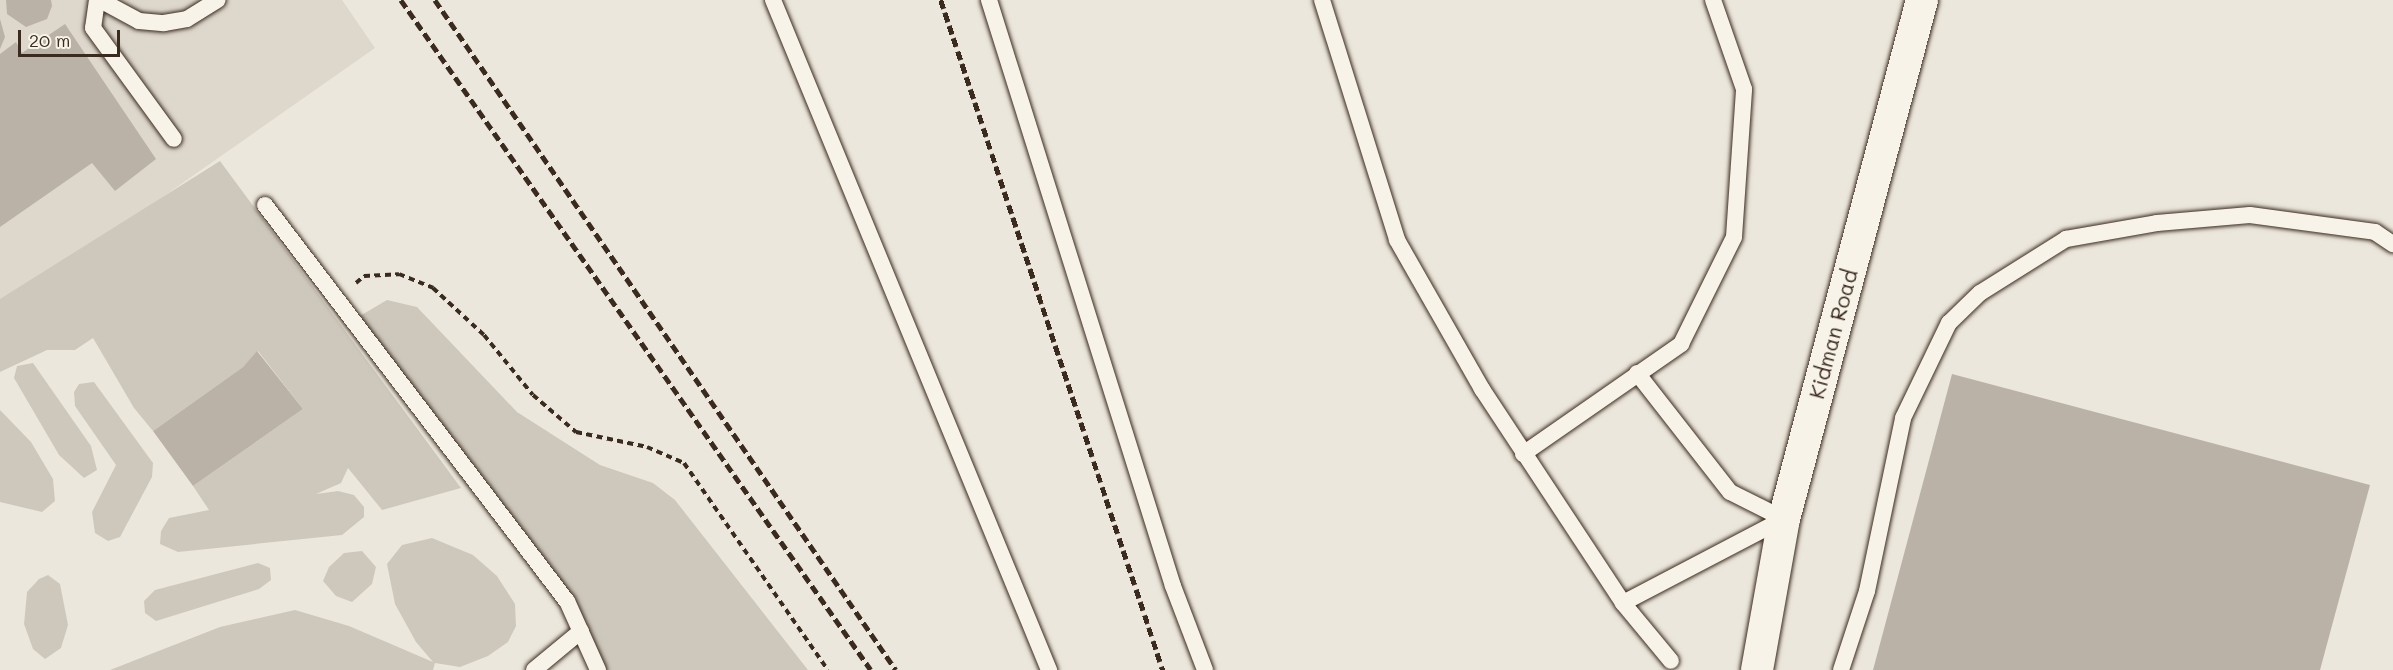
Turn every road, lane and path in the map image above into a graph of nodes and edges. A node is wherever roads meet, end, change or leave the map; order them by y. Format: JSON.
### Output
{"nodes":[{"id":1,"x":99,"y":0,"type":"edge"},
{"id":2,"x":218,"y":0,"type":"edge"},
{"id":3,"x":773,"y":0,"type":"edge"},
{"id":4,"x":989,"y":0,"type":"edge"},
{"id":5,"x":1322,"y":0,"type":"edge"},
{"id":6,"x":1713,"y":0,"type":"edge"},
{"id":7,"x":1922,"y":0,"type":"edge"},
{"id":8,"x":174,"y":139,"type":"dead end"},
{"id":9,"x":265,"y":205,"type":"dead end"},
{"id":10,"x":2393,"y":244,"type":"edge"},
{"id":11,"x":336,"y":298,"type":"junction"},
{"id":12,"x":1637,"y":373,"type":"junction"},
{"id":13,"x":1523,"y":454,"type":"junction"},
{"id":14,"x":1784,"y":519,"type":"junction"},
{"id":15,"x":1623,"y":603,"type":"junction"},
{"id":16,"x":580,"y":631,"type":"junction"},
{"id":17,"x":1670,"y":667,"type":"edge"},
{"id":18,"x":534,"y":670,"type":"edge"},
{"id":19,"x":598,"y":670,"type":"edge"},
{"id":20,"x":828,"y":670,"type":"edge"},
{"id":21,"x":1049,"y":670,"type":"edge"},
{"id":22,"x":1205,"y":670,"type":"edge"},
{"id":23,"x":1757,"y":670,"type":"edge"},
{"id":24,"x":1841,"y":670,"type":"edge"}],
"edges":[{"from":1,"to":2,"type":"lane"},
{"from":1,"to":8,"type":"lane"},
{"from":3,"to":21,"type":"lane"},
{"from":4,"to":22,"type":"lane"},
{"from":5,"to":13,"type":"lane"},
{"from":6,"to":12,"type":"lane"},
{"from":7,"to":14,"type":"street","name":"Kidman Road"},
{"from":9,"to":11,"type":"lane"},
{"from":10,"to":24,"type":"lane"},
{"from":11,"to":16,"type":"lane"},
{"from":11,"to":20,"type":"path"},
{"from":12,"to":13,"type":"lane"},
{"from":12,"to":14,"type":"lane"},
{"from":13,"to":15,"type":"lane"},
{"from":14,"to":15,"type":"lane"},
{"from":14,"to":23,"type":"street","name":"Kidman Road"},
{"from":15,"to":17,"type":"lane"},
{"from":16,"to":18,"type":"lane"},
{"from":16,"to":19,"type":"lane"}]}
